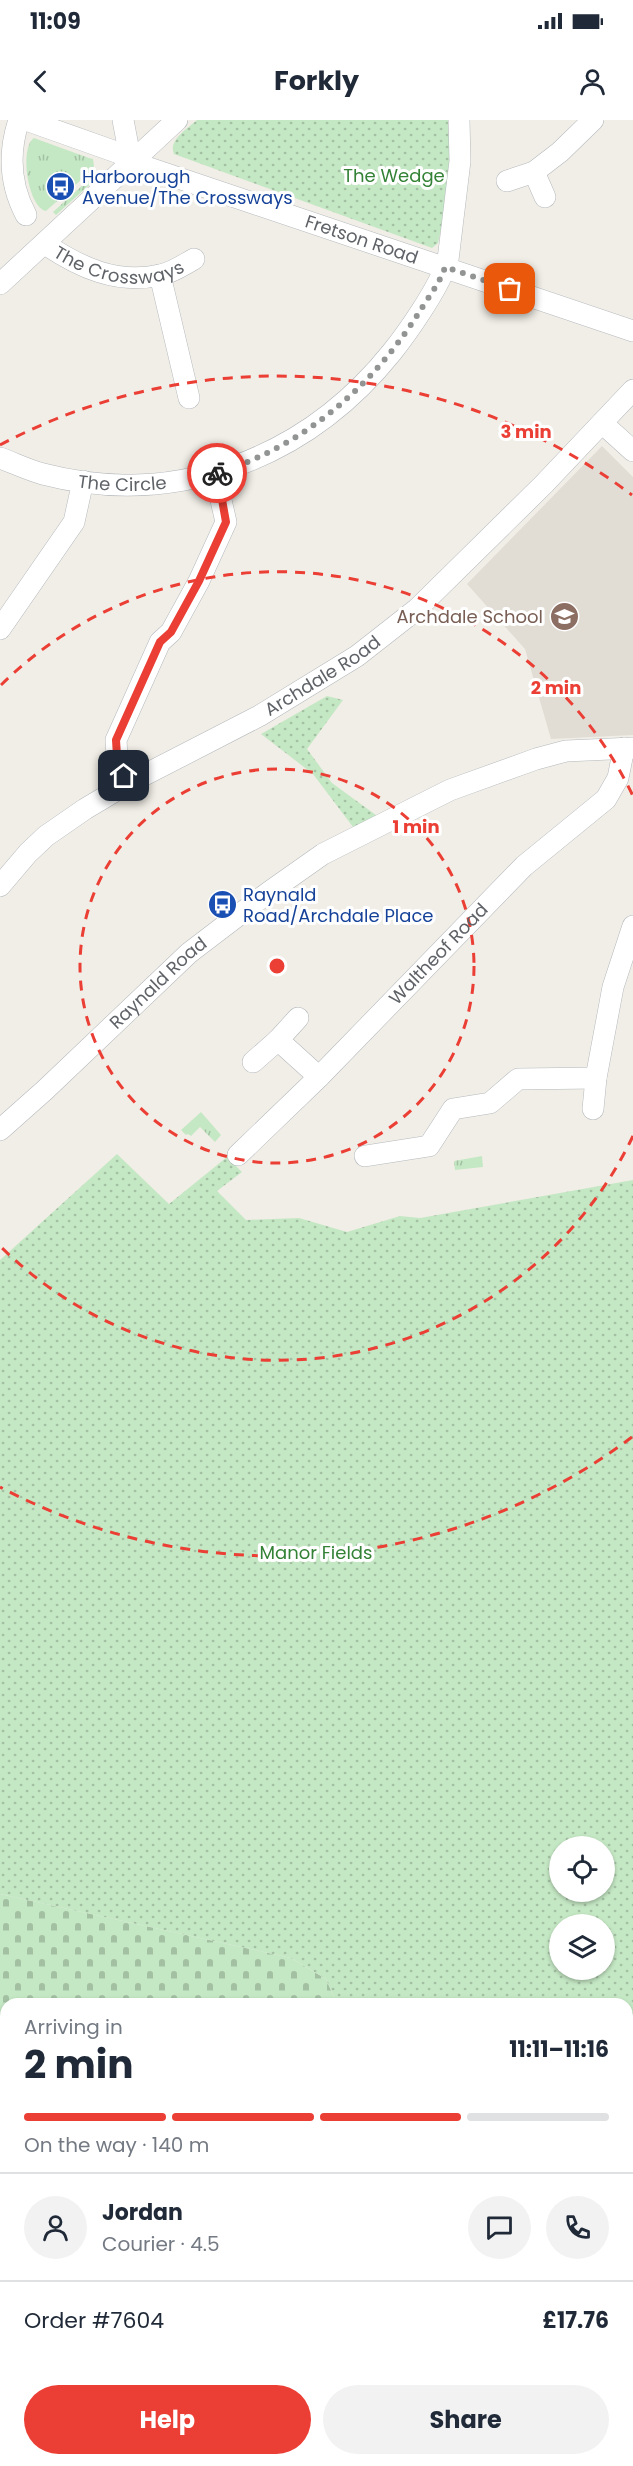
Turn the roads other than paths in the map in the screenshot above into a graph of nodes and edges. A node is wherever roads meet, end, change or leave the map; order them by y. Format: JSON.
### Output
{"nodes":[{"id":1,"x":19,"y":120,"type":"edge"},
{"id":2,"x":26,"y":120,"type":"edge"},
{"id":3,"x":123,"y":120,"type":"edge"},
{"id":4,"x":177,"y":120,"type":"edge"},
{"id":5,"x":459,"y":120,"type":"edge"},
{"id":6,"x":593,"y":120,"type":"edge"},
{"id":7,"x":131,"y":162,"type":"junction"},
{"id":8,"x":534,"y":172,"type":"junction"},
{"id":9,"x":507,"y":181,"type":"dead end"},
{"id":10,"x":545,"y":197,"type":"dead end"},
{"id":11,"x":26,"y":215,"type":"dead end"},
{"id":12,"x":45,"y":244,"type":"junction"},
{"id":13,"x":194,"y":259,"type":"dead end"},
{"id":14,"x":446,"y":267,"type":"junction"},
{"id":15,"x":160,"y":275,"type":"junction"},
{"id":16,"x":0,"y":284,"type":"edge"},
{"id":17,"x":633,"y":331,"type":"edge"},
{"id":18,"x":633,"y":390,"type":"edge"},
{"id":19,"x":189,"y":398,"type":"dead end"},
{"id":20,"x":602,"y":423,"type":"junction"},
{"id":21,"x":633,"y":451,"type":"edge"},
{"id":22,"x":0,"y":458,"type":"edge"},
{"id":23,"x":215,"y":474,"type":"junction"},
{"id":24,"x":83,"y":481,"type":"junction"},
{"id":25,"x":0,"y":629,"type":"edge"},
{"id":26,"x":628,"y":748,"type":"edge"},
{"id":27,"x":127,"y":784,"type":"junction"},
{"id":28,"x":0,"y":886,"type":"edge"},
{"id":29,"x":633,"y":926,"type":"edge"},
{"id":30,"x":298,"y":1018,"type":"dead end"},
{"id":31,"x":278,"y":1040,"type":"junction"},
{"id":32,"x":254,"y":1062,"type":"dead end"},
{"id":33,"x":319,"y":1077,"type":"junction"},
{"id":34,"x":596,"y":1078,"type":"junction"},
{"id":35,"x":593,"y":1108,"type":"dead end"},
{"id":36,"x":0,"y":1130,"type":"edge"},
{"id":37,"x":238,"y":1155,"type":"dead end"},
{"id":38,"x":365,"y":1156,"type":"dead end"}],
"edges":[{"from":1,"to":11,"type":"street"},
{"from":2,"to":7,"type":"street","name":"Fretson Road"},
{"from":3,"to":7,"type":"street"},
{"from":4,"to":7,"type":"street"},
{"from":5,"to":14,"type":"street","name":"The Circle"},
{"from":6,"to":8,"type":"street"},
{"from":7,"to":12,"type":"street"},
{"from":7,"to":14,"type":"street","name":"Fretson Road"},
{"from":8,"to":9,"type":"street"},
{"from":8,"to":10,"type":"street"},
{"from":12,"to":15,"type":"street","name":"The Crossways"},
{"from":12,"to":16,"type":"street"},
{"from":13,"to":15,"type":"street","name":"The Crossways"},
{"from":14,"to":17,"type":"street","name":"Fretson Road"},
{"from":14,"to":23,"type":"street","name":"The Circle"},
{"from":15,"to":19,"type":"street"},
{"from":18,"to":20,"type":"street","name":"Archdale Road"},
{"from":20,"to":21,"type":"street"},
{"from":20,"to":27,"type":"street","name":"Archdale Road"},
{"from":22,"to":24,"type":"street","name":"The Circle"},
{"from":23,"to":24,"type":"street","name":"The Circle"},
{"from":23,"to":27,"type":"street"},
{"from":24,"to":25,"type":"street"},
{"from":26,"to":33,"type":"street","name":"Waltheof Road"},
{"from":26,"to":36,"type":"street","name":"Raynald Road"},
{"from":27,"to":28,"type":"street","name":"Archdale Road"},
{"from":29,"to":34,"type":"street"},
{"from":30,"to":31,"type":"street"},
{"from":31,"to":32,"type":"street"},
{"from":31,"to":33,"type":"street"},
{"from":33,"to":37,"type":"street","name":"Waltheof Road"},
{"from":34,"to":35,"type":"street"},
{"from":34,"to":38,"type":"street"}]}
